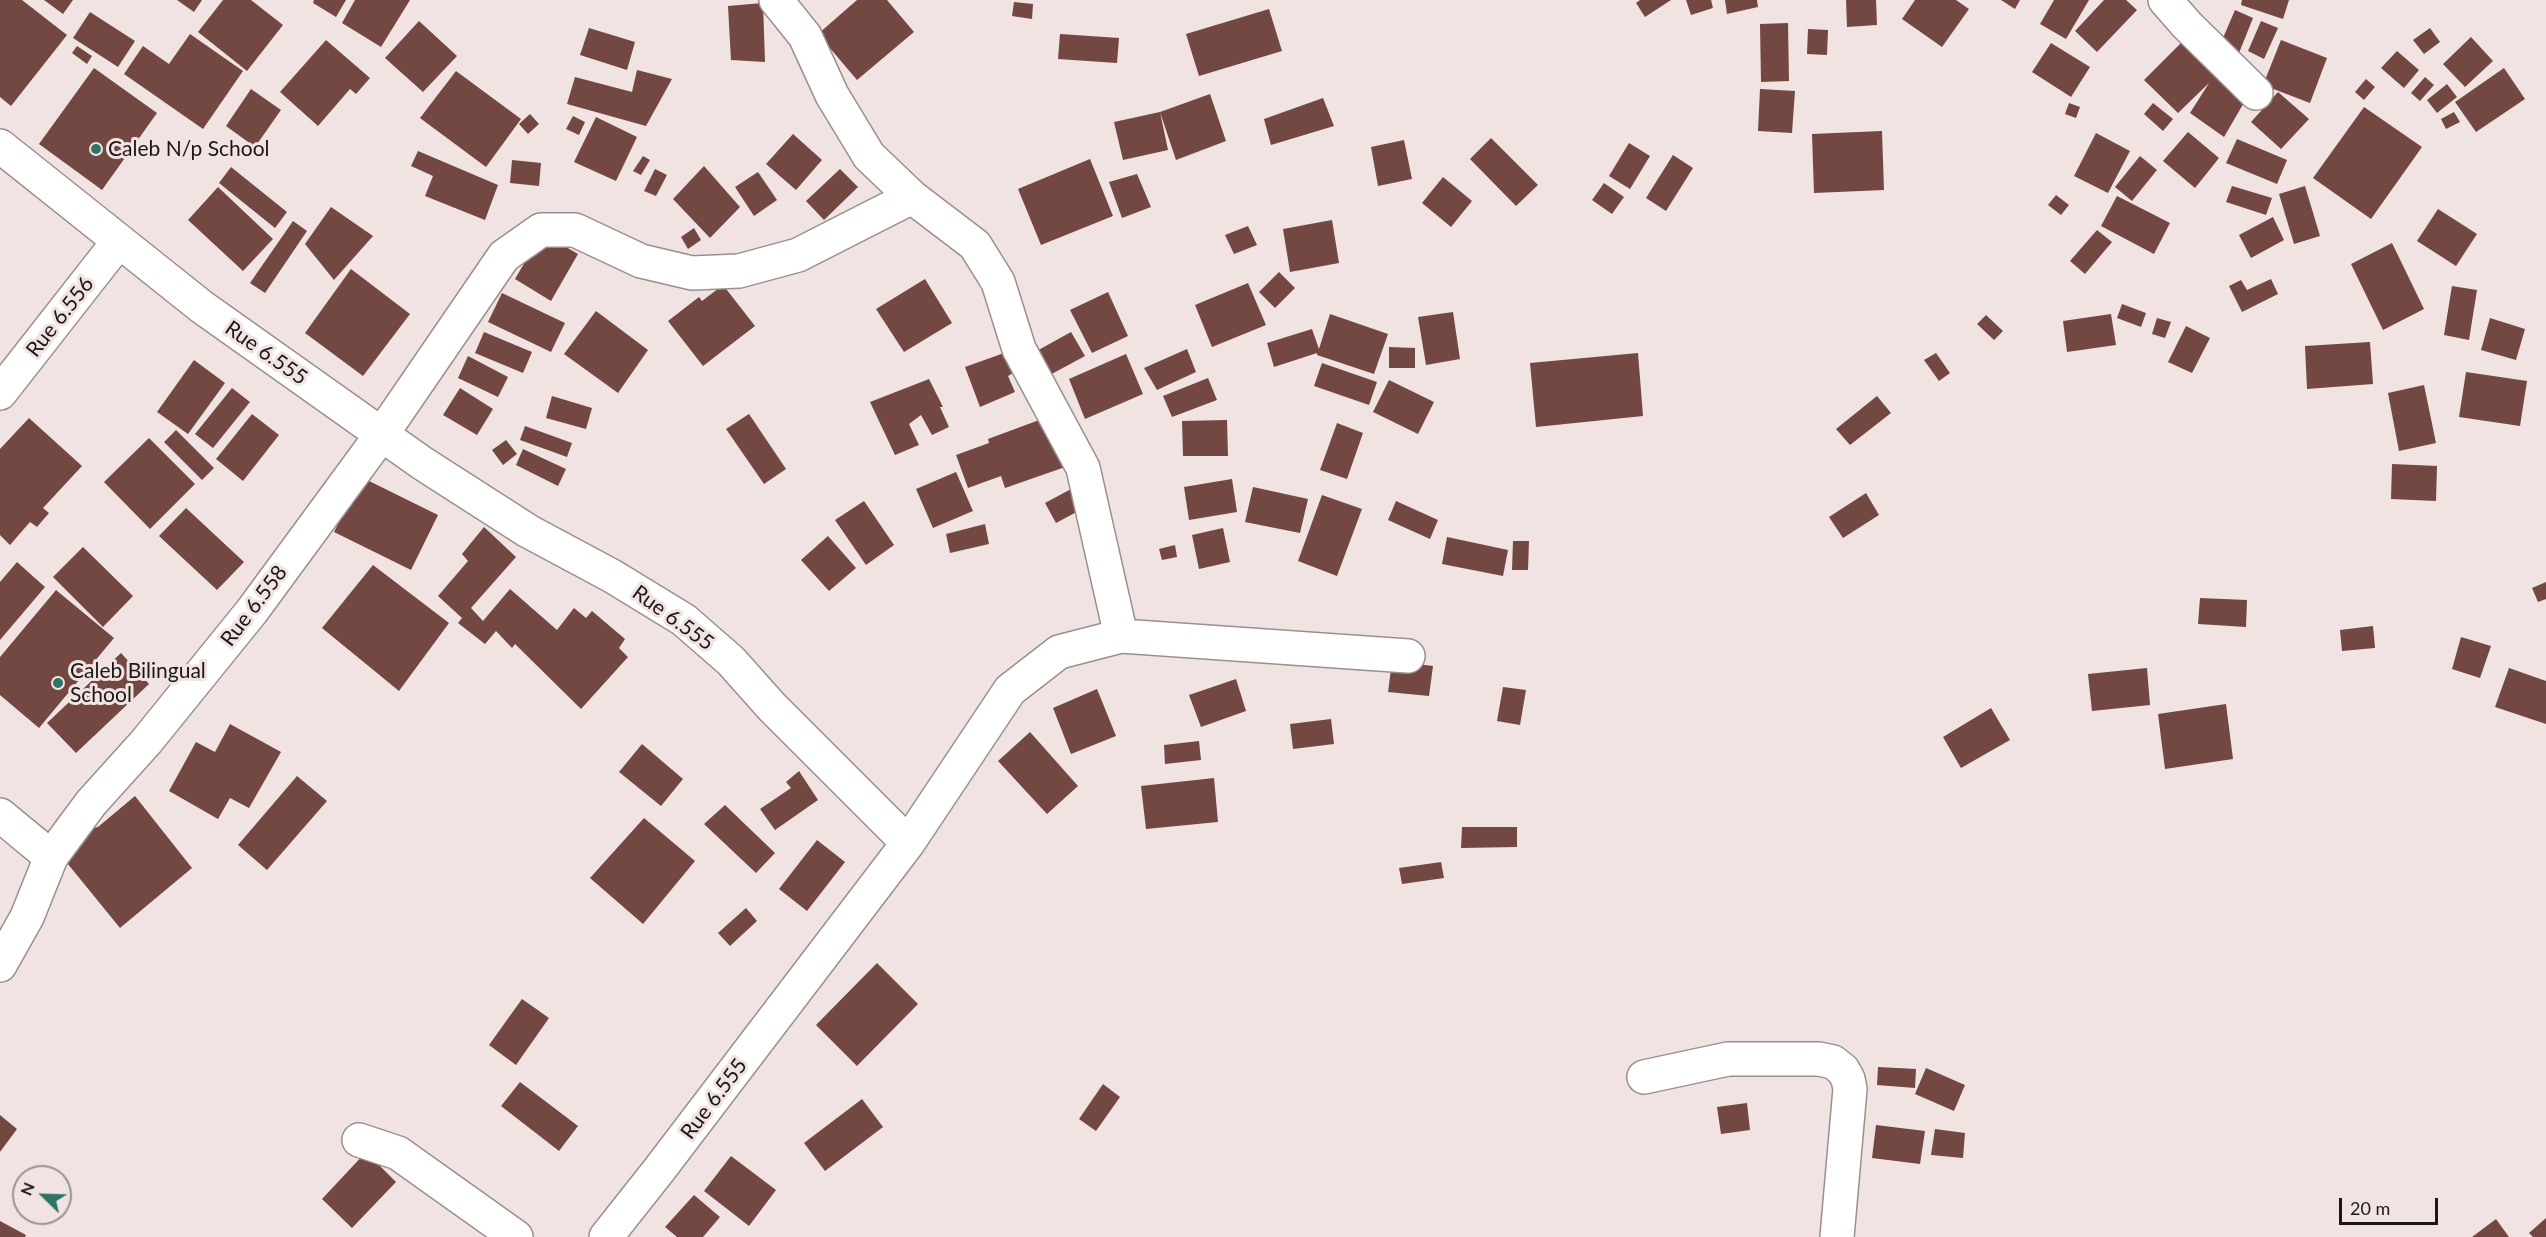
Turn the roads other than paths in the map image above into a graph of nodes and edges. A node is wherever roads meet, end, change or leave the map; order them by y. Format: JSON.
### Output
{"nodes":[{"id":1,"x":776,"y":0,"type":"edge"},
{"id":2,"x":2165,"y":0,"type":"edge"},
{"id":3,"x":2256,"y":93,"type":"dead end"},
{"id":4,"x":0,"y":146,"type":"edge"},
{"id":5,"x":912,"y":197,"type":"junction"},
{"id":6,"x":119,"y":241,"type":"junction"},
{"id":7,"x":0,"y":393,"type":"edge"},
{"id":8,"x":382,"y":434,"type":"junction"},
{"id":9,"x":1121,"y":636,"type":"junction"},
{"id":10,"x":1408,"y":656,"type":"dead end"},
{"id":11,"x":0,"y":815,"type":"edge"},
{"id":12,"x":908,"y":843,"type":"junction"},
{"id":13,"x":51,"y":857,"type":"junction"},
{"id":14,"x":0,"y":965,"type":"edge"},
{"id":15,"x":1644,"y":1077,"type":"dead end"},
{"id":16,"x":359,"y":1140,"type":"dead end"},
{"id":17,"x":516,"y":1237,"type":"edge"},
{"id":18,"x":606,"y":1237,"type":"edge"},
{"id":19,"x":1837,"y":1237,"type":"edge"}],
"edges":[{"from":1,"to":5,"type":"street"},
{"from":2,"to":3,"type":"street"},
{"from":4,"to":6,"type":"street","name":"Rue 6.555"},
{"from":5,"to":8,"type":"street","name":"Rue 6.558"},
{"from":5,"to":9,"type":"street"},
{"from":6,"to":7,"type":"street","name":"Rue 6.556"},
{"from":6,"to":8,"type":"street","name":"Rue 6.555"},
{"from":8,"to":12,"type":"street","name":"Rue 6.555"},
{"from":8,"to":13,"type":"street","name":"Rue 6.558"},
{"from":9,"to":10,"type":"street"},
{"from":9,"to":12,"type":"street"},
{"from":11,"to":13,"type":"street"},
{"from":12,"to":18,"type":"street","name":"Rue 6.555"},
{"from":13,"to":14,"type":"street"},
{"from":15,"to":19,"type":"street"},
{"from":16,"to":17,"type":"street"}]}
